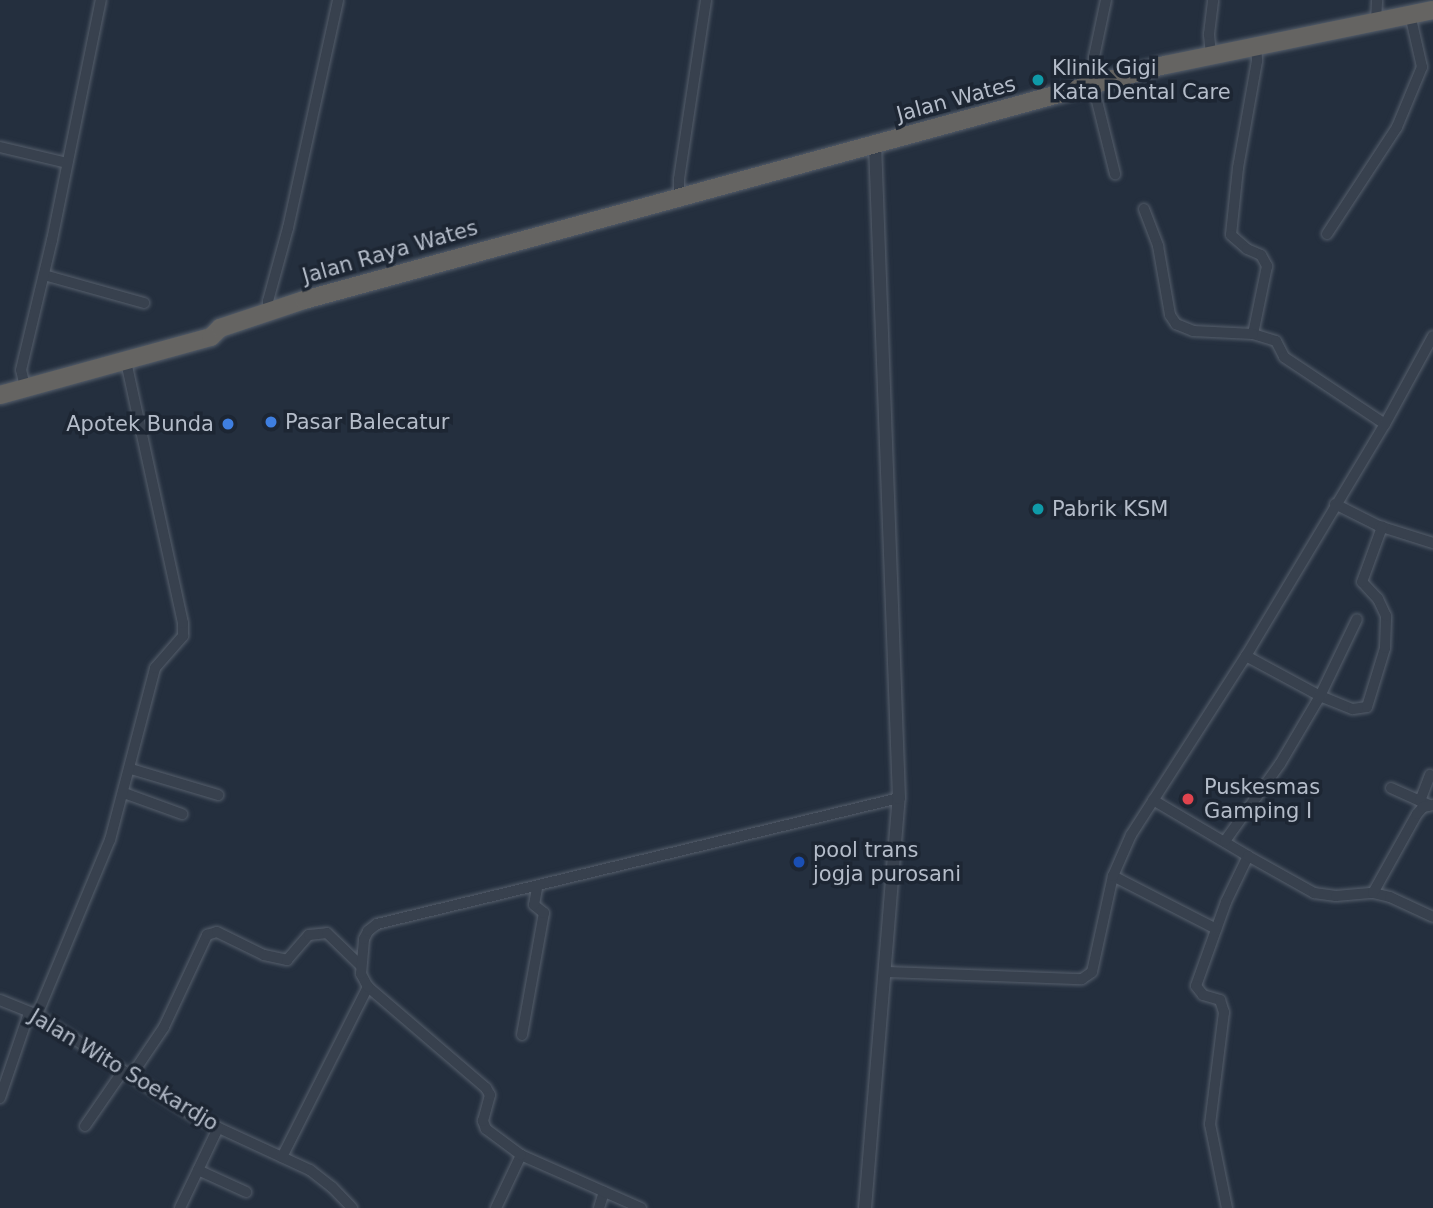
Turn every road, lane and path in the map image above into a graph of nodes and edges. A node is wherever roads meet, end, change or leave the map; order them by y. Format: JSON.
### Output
{"nodes":[{"id":1,"x":101,"y":0,"type":"edge"},
{"id":2,"x":338,"y":0,"type":"edge"},
{"id":3,"x":706,"y":0,"type":"edge"},
{"id":4,"x":1105,"y":0,"type":"edge"},
{"id":5,"x":1213,"y":0,"type":"edge"},
{"id":6,"x":1377,"y":0,"type":"edge"},
{"id":7,"x":1433,"y":10,"type":"edge"},
{"id":8,"x":1410,"y":14,"type":"junction"},
{"id":9,"x":1376,"y":21,"type":"junction"},
{"id":10,"x":1256,"y":45,"type":"junction"},
{"id":11,"x":1210,"y":54,"type":"junction"},
{"id":12,"x":1093,"y":85,"type":"junction"},
{"id":13,"x":875,"y":144,"type":"junction"},
{"id":14,"x":0,"y":147,"type":"edge"},
{"id":15,"x":67,"y":163,"type":"junction"},
{"id":16,"x":1115,"y":174,"type":"dead end"},
{"id":17,"x":680,"y":197,"type":"junction"},
{"id":18,"x":1144,"y":209,"type":"dead end"},
{"id":19,"x":574,"y":225,"type":"joint"},
{"id":20,"x":1327,"y":234,"type":"dead end"},
{"id":21,"x":44,"y":275,"type":"junction"},
{"id":22,"x":144,"y":303,"type":"dead end"},
{"id":23,"x":269,"y":311,"type":"junction"},
{"id":24,"x":220,"y":328,"type":"junction"},
{"id":25,"x":1253,"y":334,"type":"junction"},
{"id":26,"x":1433,"y":336,"type":"edge"},
{"id":27,"x":126,"y":361,"type":"junction"},
{"id":28,"x":24,"y":383,"type":"junction"},
{"id":29,"x":0,"y":386,"type":"edge"},
{"id":30,"x":0,"y":395,"type":"edge"},
{"id":31,"x":1385,"y":424,"type":"junction"},
{"id":32,"x":1335,"y":504,"type":"junction"},
{"id":33,"x":1382,"y":527,"type":"junction"},
{"id":34,"x":1433,"y":543,"type":"edge"},
{"id":35,"x":1356,"y":619,"type":"dead end"},
{"id":36,"x":1246,"y":656,"type":"junction"},
{"id":37,"x":1320,"y":696,"type":"junction"},
{"id":38,"x":131,"y":769,"type":"junction"},
{"id":39,"x":1430,"y":775,"type":"dead end"},
{"id":40,"x":1391,"y":788,"type":"dead end"},
{"id":41,"x":124,"y":793,"type":"junction"},
{"id":42,"x":218,"y":795,"type":"dead end"},
{"id":43,"x":899,"y":798,"type":"junction"},
{"id":44,"x":1153,"y":800,"type":"junction"},
{"id":45,"x":1428,"y":803,"type":"edge"},
{"id":46,"x":182,"y":814,"type":"dead end"},
{"id":47,"x":1225,"y":841,"type":"junction"},
{"id":48,"x":1248,"y":856,"type":"junction"},
{"id":49,"x":1113,"y":876,"type":"junction"},
{"id":50,"x":537,"y":888,"type":"junction"},
{"id":51,"x":1373,"y":893,"type":"junction"},
{"id":52,"x":1433,"y":917,"type":"edge"},
{"id":53,"x":1216,"y":929,"type":"junction"},
{"id":54,"x":361,"y":966,"type":"junction"},
{"id":55,"x":887,"y":972,"type":"junction"},
{"id":56,"x":368,"y":987,"type":"junction"},
{"id":57,"x":0,"y":1000,"type":"edge"},
{"id":58,"x":33,"y":1014,"type":"junction"},
{"id":59,"x":522,"y":1035,"type":"dead end"},
{"id":60,"x":127,"y":1074,"type":"junction"},
{"id":61,"x":0,"y":1098,"type":"edge"},
{"id":62,"x":85,"y":1126,"type":"dead end"},
{"id":63,"x":218,"y":1128,"type":"junction"},
{"id":64,"x":522,"y":1155,"type":"junction"},
{"id":65,"x":282,"y":1157,"type":"junction"},
{"id":66,"x":198,"y":1170,"type":"junction"},
{"id":67,"x":246,"y":1192,"type":"dead end"},
{"id":68,"x":604,"y":1192,"type":"junction"},
{"id":69,"x":180,"y":1208,"type":"edge"},
{"id":70,"x":352,"y":1208,"type":"edge"},
{"id":71,"x":496,"y":1208,"type":"edge"},
{"id":72,"x":598,"y":1208,"type":"edge"},
{"id":73,"x":641,"y":1208,"type":"edge"},
{"id":74,"x":865,"y":1208,"type":"edge"},
{"id":75,"x":1227,"y":1208,"type":"edge"}],
"edges":[{"from":1,"to":15,"type":"street"},
{"from":2,"to":23,"type":"street"},
{"from":3,"to":17,"type":"street"},
{"from":4,"to":12,"type":"street"},
{"from":5,"to":11,"type":"street"},
{"from":6,"to":9,"type":"street"},
{"from":7,"to":8,"type":"highway","name":"Jalan Wates"},
{"from":8,"to":9,"type":"highway","name":"Jalan Wates"},
{"from":8,"to":20,"type":"street"},
{"from":9,"to":10,"type":"highway","name":"Jalan Wates"},
{"from":10,"to":11,"type":"highway","name":"Jalan Wates"},
{"from":10,"to":25,"type":"street"},
{"from":11,"to":12,"type":"highway","name":"Jalan Wates"},
{"from":12,"to":13,"type":"highway","name":"Jalan Wates"},
{"from":12,"to":16,"type":"street"},
{"from":13,"to":17,"type":"highway","name":"Jalan Wates"},
{"from":13,"to":43,"type":"street"},
{"from":14,"to":15,"type":"street"},
{"from":15,"to":21,"type":"street"},
{"from":17,"to":19,"type":"highway","name":"Jalan Wates"},
{"from":18,"to":25,"type":"street"},
{"from":19,"to":23,"type":"highway","name":"Jalan Raya Wates"},
{"from":21,"to":22,"type":"street"},
{"from":21,"to":28,"type":"street"},
{"from":23,"to":24,"type":"highway","name":"Jalan Raya Wates"},
{"from":24,"to":27,"type":"highway","name":"Jalan Raya Wates"},
{"from":24,"to":28,"type":"highway","name":"Jalan Raya Wates"},
{"from":25,"to":31,"type":"street"},
{"from":26,"to":31,"type":"street"},
{"from":27,"to":28,"type":"highway","name":"Jalan Raya Wates"},
{"from":27,"to":38,"type":"street"},
{"from":28,"to":29,"type":"highway","name":"Jalan Raya Wates"},
{"from":28,"to":30,"type":"highway","name":"Jalan Raya Wates"},
{"from":31,"to":32,"type":"street"},
{"from":32,"to":33,"type":"street"},
{"from":32,"to":36,"type":"street"},
{"from":33,"to":34,"type":"street"},
{"from":33,"to":37,"type":"street"},
{"from":35,"to":37,"type":"street"},
{"from":36,"to":37,"type":"street"},
{"from":36,"to":44,"type":"street"},
{"from":37,"to":47,"type":"street"},
{"from":38,"to":41,"type":"street"},
{"from":38,"to":42,"type":"street"},
{"from":39,"to":45,"type":"street"},
{"from":40,"to":45,"type":"street"},
{"from":41,"to":46,"type":"street"},
{"from":41,"to":58,"type":"street"},
{"from":43,"to":50,"type":"street"},
{"from":43,"to":55,"type":"street"},
{"from":44,"to":47,"type":"street"},
{"from":44,"to":49,"type":"street"},
{"from":45,"to":51,"type":"street"},
{"from":47,"to":48,"type":"street"},
{"from":48,"to":51,"type":"street"},
{"from":48,"to":53,"type":"street"},
{"from":49,"to":53,"type":"street"},
{"from":49,"to":55,"type":"street"},
{"from":50,"to":54,"type":"street"},
{"from":50,"to":59,"type":"street"},
{"from":51,"to":52,"type":"street"},
{"from":53,"to":75,"type":"street"},
{"from":54,"to":56,"type":"street"},
{"from":54,"to":60,"type":"street"},
{"from":55,"to":74,"type":"street"},
{"from":56,"to":64,"type":"street"},
{"from":56,"to":65,"type":"street"},
{"from":57,"to":58,"type":"street","name":"Jalan Wito Soekardjo"},
{"from":58,"to":60,"type":"street","name":"Jalan Wito Soekardjo"},
{"from":58,"to":61,"type":"street"},
{"from":60,"to":62,"type":"street"},
{"from":60,"to":63,"type":"street","name":"Jalan Wito Soekardjo"},
{"from":63,"to":65,"type":"street","name":"Jalan Wito Soekardjo"},
{"from":63,"to":66,"type":"street"},
{"from":64,"to":68,"type":"street"},
{"from":64,"to":71,"type":"street"},
{"from":65,"to":70,"type":"street","name":"Jalan Wito Soekardjo"},
{"from":66,"to":67,"type":"street"},
{"from":66,"to":69,"type":"street"},
{"from":68,"to":72,"type":"street"},
{"from":68,"to":73,"type":"street"}]}
